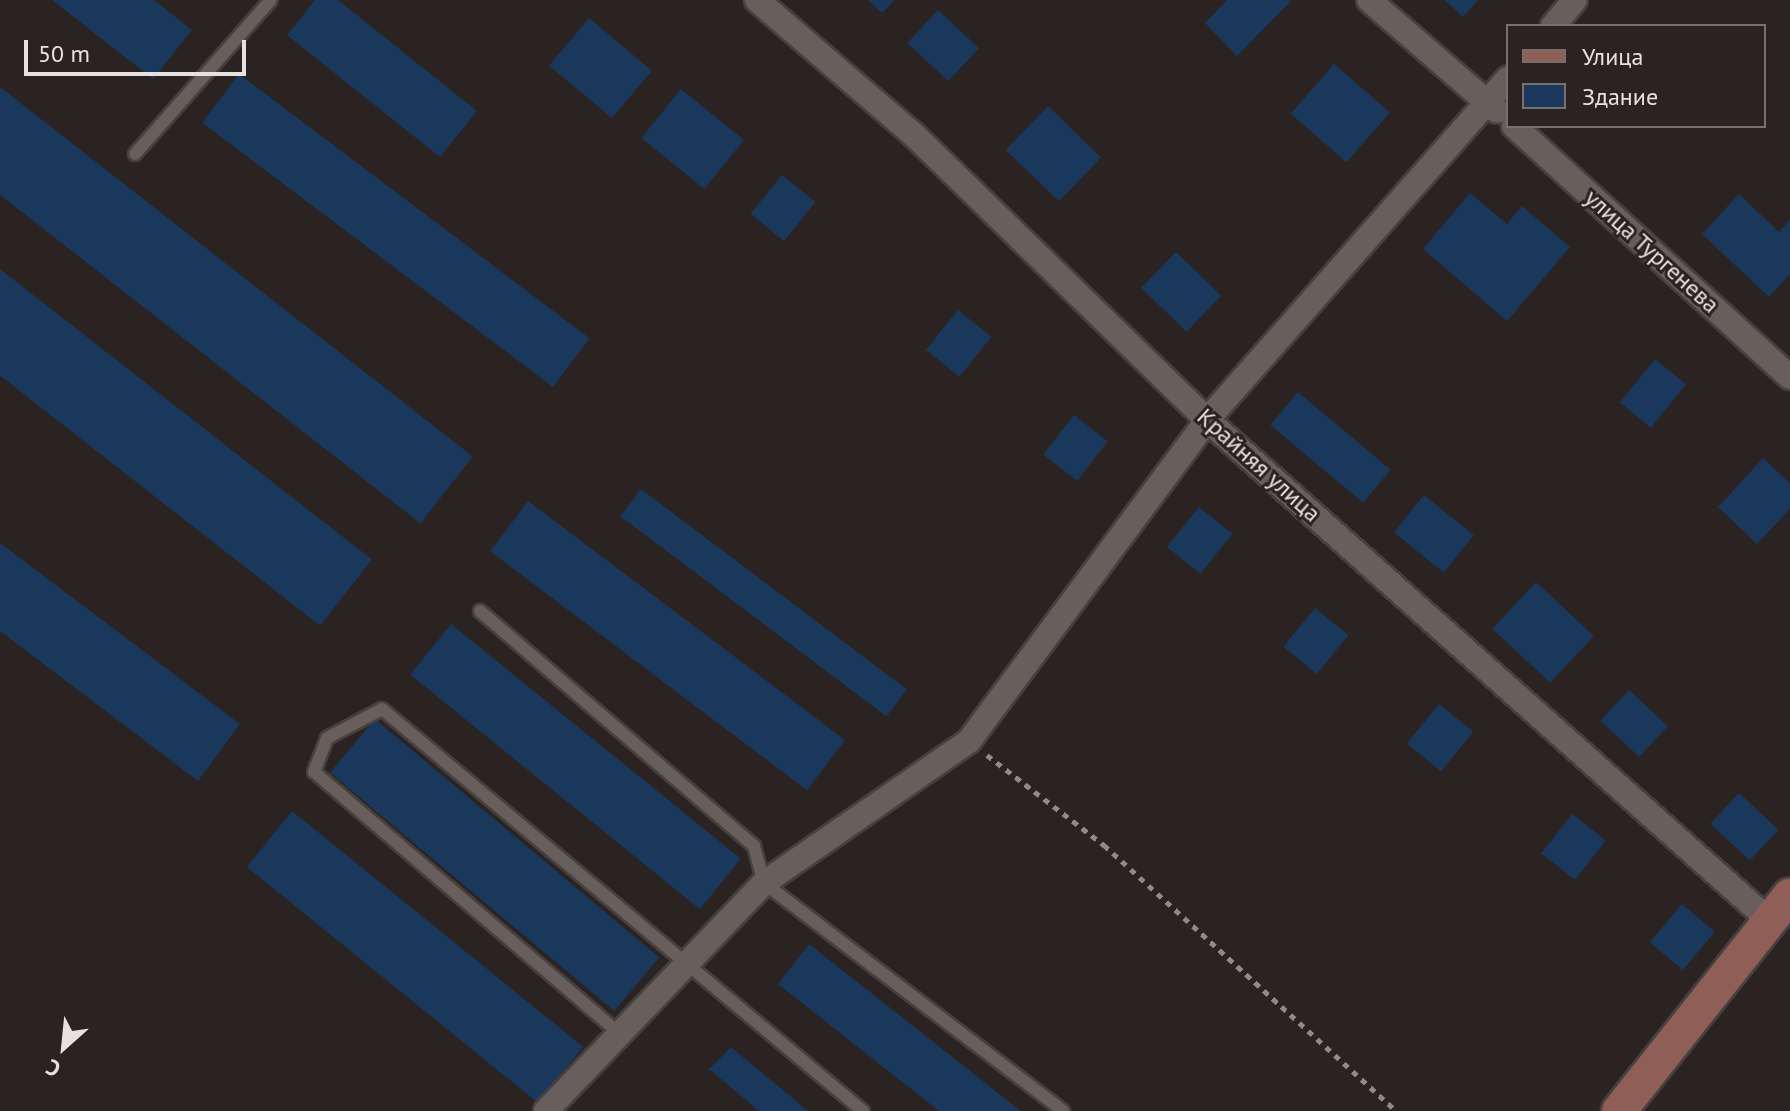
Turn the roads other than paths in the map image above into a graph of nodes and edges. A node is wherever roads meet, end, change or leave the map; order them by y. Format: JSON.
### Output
{"nodes":[{"id":1,"x":271,"y":0,"type":"edge"},
{"id":2,"x":757,"y":0,"type":"edge"},
{"id":3,"x":1369,"y":0,"type":"edge"},
{"id":4,"x":1575,"y":0,"type":"edge"},
{"id":5,"x":1555,"y":24,"type":"edge"},
{"id":6,"x":1506,"y":81,"type":"edge"},
{"id":7,"x":1488,"y":102,"type":"junction"},
{"id":8,"x":1506,"y":119,"type":"edge"},
{"id":9,"x":1516,"y":128,"type":"edge"},
{"id":10,"x":135,"y":154,"type":"dead end"},
{"id":11,"x":1790,"y":377,"type":"edge"},
{"id":12,"x":1207,"y":420,"type":"junction"},
{"id":13,"x":480,"y":611,"type":"dead end"},
{"id":14,"x":764,"y":883,"type":"junction"},
{"id":15,"x":1780,"y":908,"type":"edge"},
{"id":16,"x":686,"y":965,"type":"junction"},
{"id":17,"x":620,"y":1034,"type":"junction"},
{"id":18,"x":546,"y":1111,"type":"edge"},
{"id":19,"x":863,"y":1111,"type":"edge"},
{"id":20,"x":1063,"y":1111,"type":"edge"},
{"id":21,"x":1619,"y":1111,"type":"edge"}],
"edges":[{"from":1,"to":10,"type":"lane"},
{"from":2,"to":12,"type":"street","name":"Крайняя улица"},
{"from":3,"to":7,"type":"street"},
{"from":4,"to":5,"type":"street"},
{"from":6,"to":7,"type":"street"},
{"from":7,"to":8,"type":"street"},
{"from":7,"to":12,"type":"street"},
{"from":9,"to":11,"type":"street","name":"улица Тургенева"},
{"from":12,"to":14,"type":"street"},
{"from":12,"to":15,"type":"street","name":"Крайняя улица"},
{"from":13,"to":14,"type":"lane"},
{"from":14,"to":16,"type":"street"},
{"from":14,"to":20,"type":"lane"},
{"from":15,"to":21,"type":"street"},
{"from":16,"to":17,"type":"street"},
{"from":16,"to":17,"type":"lane"},
{"from":16,"to":19,"type":"lane"},
{"from":17,"to":18,"type":"street"}]}
